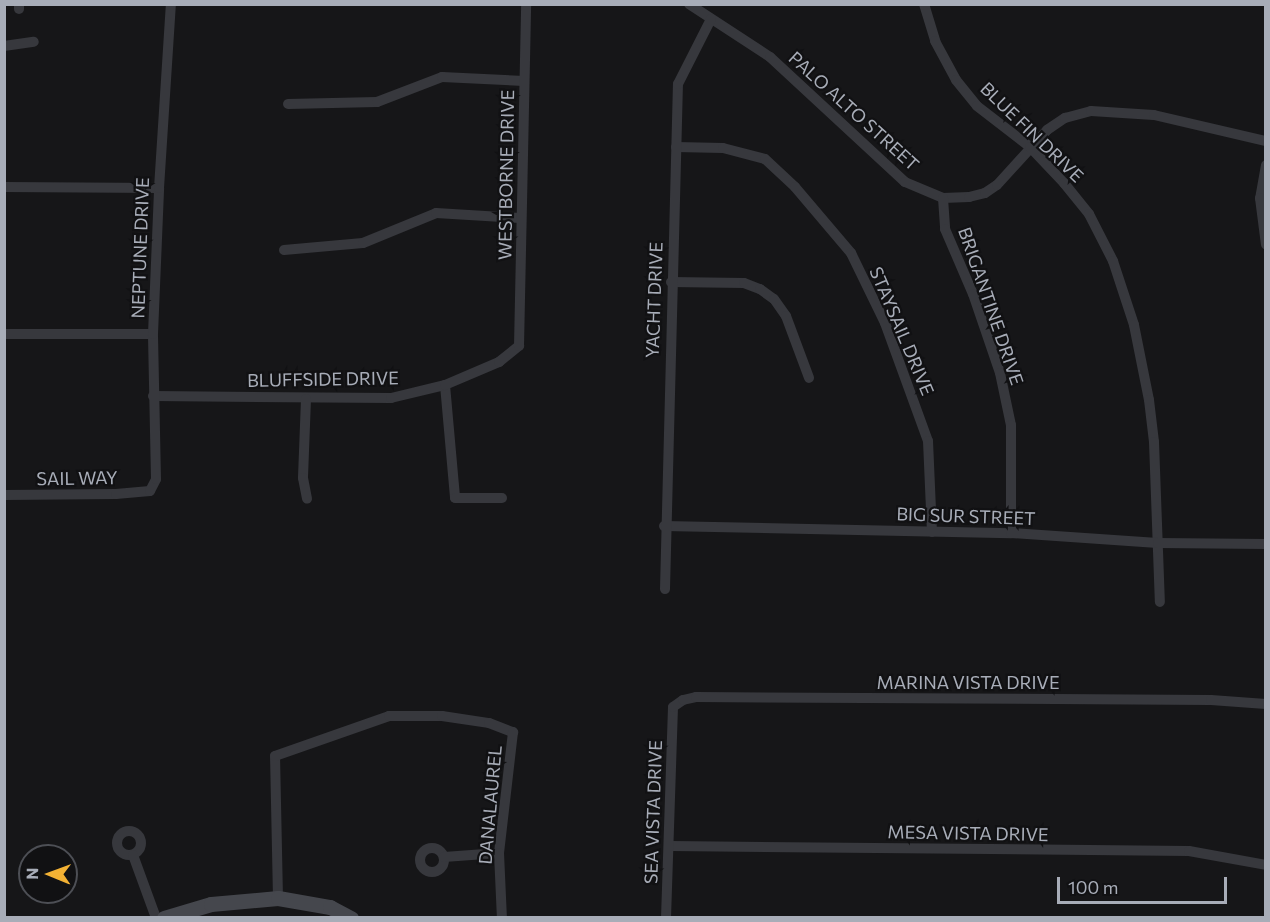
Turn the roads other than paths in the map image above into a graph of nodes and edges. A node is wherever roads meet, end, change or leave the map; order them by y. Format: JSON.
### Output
{"nodes":[{"id":1,"x":171,"y":4,"type":"edge"},
{"id":2,"x":526,"y":4,"type":"edge"},
{"id":3,"x":689,"y":4,"type":"edge"},
{"id":4,"x":924,"y":4,"type":"edge"},
{"id":5,"x":711,"y":20,"type":"junction"},
{"id":6,"x":34,"y":42,"type":"dead end"},
{"id":7,"x":4,"y":46,"type":"edge"},
{"id":8,"x":524,"y":81,"type":"junction"},
{"id":9,"x":288,"y":104,"type":"dead end"},
{"id":10,"x":1266,"y":141,"type":"edge"},
{"id":11,"x":676,"y":147,"type":"junction"},
{"id":12,"x":1030,"y":147,"type":"junction"},
{"id":13,"x":1266,"y":165,"type":"edge"},
{"id":14,"x":4,"y":187,"type":"edge"},
{"id":15,"x":159,"y":188,"type":"junction"},
{"id":16,"x":943,"y":198,"type":"junction"},
{"id":17,"x":520,"y":218,"type":"junction"},
{"id":18,"x":1266,"y":244,"type":"edge"},
{"id":19,"x":284,"y":250,"type":"dead end"},
{"id":20,"x":671,"y":282,"type":"junction"},
{"id":21,"x":4,"y":334,"type":"edge"},
{"id":22,"x":153,"y":334,"type":"junction"},
{"id":23,"x":519,"y":346,"type":"joint"},
{"id":24,"x":809,"y":378,"type":"dead end"},
{"id":25,"x":445,"y":385,"type":"junction"},
{"id":26,"x":153,"y":396,"type":"junction"},
{"id":27,"x":306,"y":399,"type":"junction"},
{"id":28,"x":150,"y":491,"type":"joint"},
{"id":29,"x":4,"y":495,"type":"edge"},
{"id":30,"x":502,"y":498,"type":"dead end"},
{"id":31,"x":307,"y":499,"type":"dead end"},
{"id":32,"x":664,"y":526,"type":"junction"},
{"id":33,"x":932,"y":532,"type":"junction"},
{"id":34,"x":1011,"y":533,"type":"junction"},
{"id":35,"x":1158,"y":543,"type":"junction"},
{"id":36,"x":1266,"y":544,"type":"edge"},
{"id":37,"x":665,"y":589,"type":"dead end"},
{"id":38,"x":1160,"y":602,"type":"dead end"},
{"id":39,"x":1266,"y":704,"type":"edge"},
{"id":40,"x":673,"y":707,"type":"joint"},
{"id":41,"x":670,"y":846,"type":"junction"},
{"id":42,"x":499,"y":853,"type":"junction"},
{"id":43,"x":132,"y":855,"type":"dead end"},
{"id":44,"x":444,"y":857,"type":"dead end"},
{"id":45,"x":1266,"y":865,"type":"edge"},
{"id":46,"x":278,"y":898,"type":"junction"},
{"id":47,"x":329,"y":912,"type":"edge"},
{"id":48,"x":156,"y":918,"type":"edge"},
{"id":49,"x":164,"y":918,"type":"edge"},
{"id":50,"x":351,"y":918,"type":"edge"},
{"id":51,"x":502,"y":918,"type":"edge"},
{"id":52,"x":666,"y":918,"type":"edge"}],
"edges":[{"from":1,"to":15,"type":"street","name":"NEPTUNE DRIVE"},
{"from":2,"to":8,"type":"street","name":"WESTBORNE DRIVE"},
{"from":3,"to":5,"type":"street","name":"PALO ALTO STREET"},
{"from":4,"to":12,"type":"street","name":"BLUE FIN DRIVE"},
{"from":5,"to":11,"type":"street","name":"YACHT DRIVE"},
{"from":5,"to":16,"type":"street","name":"PALO ALTO STREET"},
{"from":6,"to":7,"type":"street"},
{"from":8,"to":9,"type":"street"},
{"from":8,"to":17,"type":"street","name":"WESTBORNE DRIVE"},
{"from":10,"to":12,"type":"street","name":"PALO ALTO STREET"},
{"from":11,"to":20,"type":"street","name":"YACHT DRIVE"},
{"from":11,"to":33,"type":"street","name":"STAYSAIL DRIVE"},
{"from":12,"to":16,"type":"street","name":"PALO ALTO STREET"},
{"from":12,"to":35,"type":"street","name":"BLUE FIN DRIVE"},
{"from":13,"to":18,"type":"street"},
{"from":14,"to":15,"type":"street"},
{"from":15,"to":22,"type":"street","name":"NEPTUNE DRIVE"},
{"from":16,"to":34,"type":"street","name":"BRIGANTINE DRIVE"},
{"from":17,"to":19,"type":"street"},
{"from":17,"to":23,"type":"street","name":"WESTBORNE DRIVE"},
{"from":20,"to":24,"type":"street"},
{"from":20,"to":32,"type":"street","name":"YACHT DRIVE"},
{"from":21,"to":22,"type":"street"},
{"from":22,"to":26,"type":"street","name":"NEPTUNE DRIVE"},
{"from":23,"to":25,"type":"street","name":"BLUFFSIDE DRIVE"},
{"from":25,"to":27,"type":"street","name":"BLUFFSIDE DRIVE"},
{"from":25,"to":30,"type":"street"},
{"from":26,"to":27,"type":"street","name":"BLUFFSIDE DRIVE"},
{"from":26,"to":28,"type":"street","name":"NEPTUNE DRIVE"},
{"from":27,"to":31,"type":"street"},
{"from":28,"to":29,"type":"street","name":"SAIL WAY"},
{"from":32,"to":33,"type":"street","name":"BIG SUR STREET"},
{"from":32,"to":37,"type":"street","name":"YACHT DRIVE"},
{"from":33,"to":34,"type":"street","name":"BIG SUR STREET"},
{"from":34,"to":35,"type":"street","name":"BIG SUR STREET"},
{"from":35,"to":36,"type":"street","name":"BIG SUR STREET"},
{"from":35,"to":38,"type":"street","name":"BLUE FIN DRIVE"},
{"from":39,"to":40,"type":"street","name":"MARINA VISTA DRIVE"},
{"from":40,"to":41,"type":"street","name":"SEA VISTA DRIVE"},
{"from":41,"to":45,"type":"street","name":"MESA VISTA DRIVE"},
{"from":41,"to":52,"type":"street","name":"SEA VISTA DRIVE"},
{"from":42,"to":44,"type":"street"},
{"from":42,"to":46,"type":"street","name":"DANALAUREL"},
{"from":42,"to":51,"type":"street","name":"DANALAUREL"},
{"from":43,"to":48,"type":"street"},
{"from":46,"to":47,"type":"street"},
{"from":46,"to":49,"type":"street"},
{"from":47,"to":50,"type":"street"}]}
